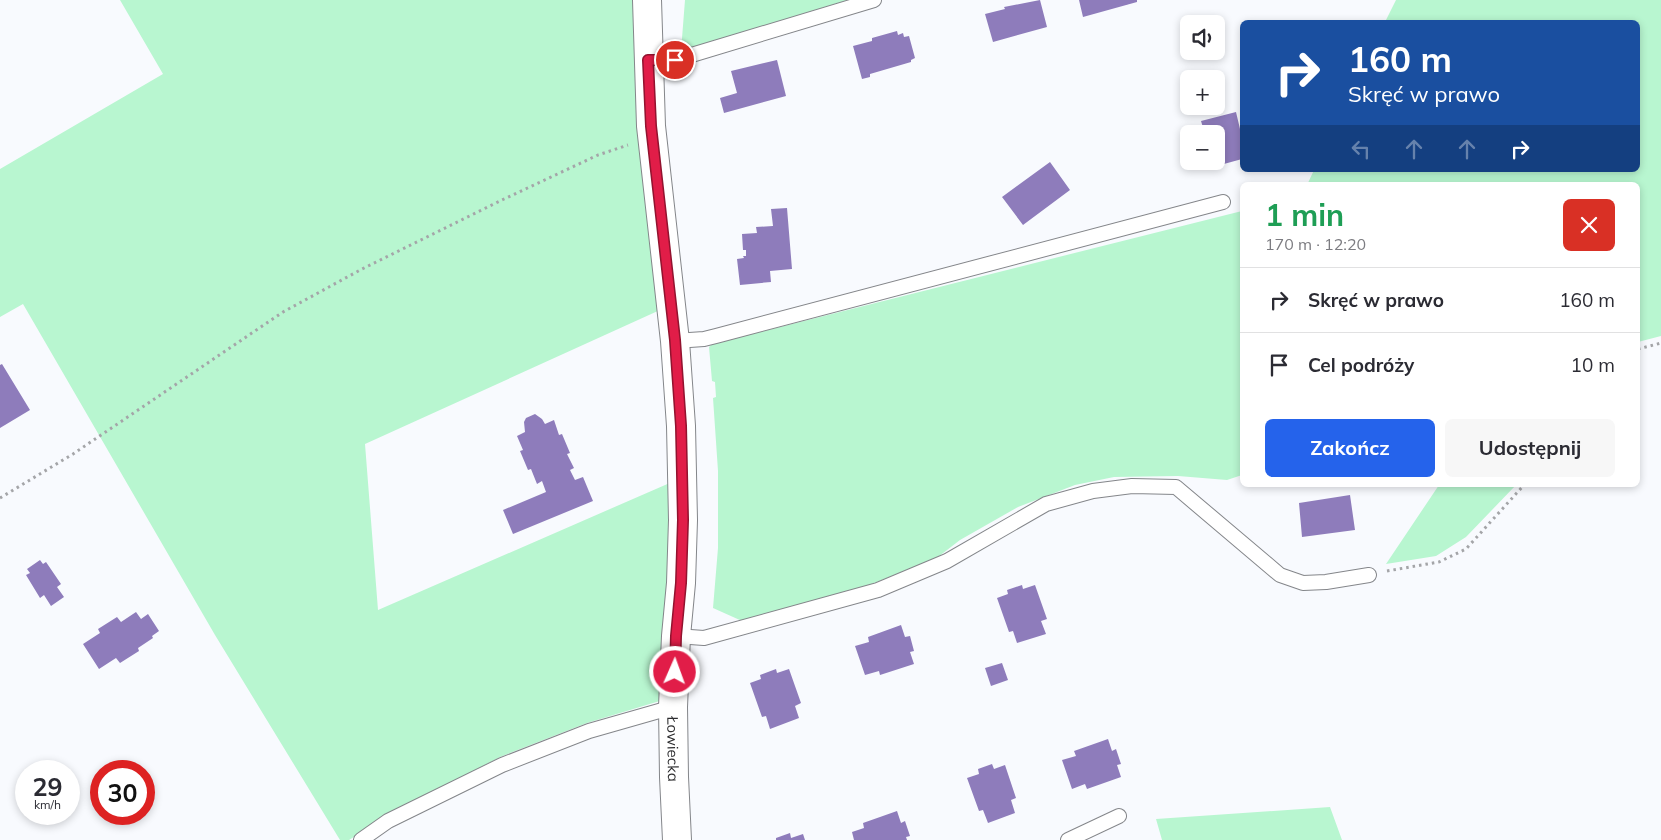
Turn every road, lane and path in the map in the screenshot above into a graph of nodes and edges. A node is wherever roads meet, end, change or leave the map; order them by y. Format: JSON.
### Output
{"nodes":[{"id":1,"x":647,"y":0,"type":"edge"},
{"id":2,"x":874,"y":0,"type":"edge"},
{"id":3,"x":648,"y":60,"type":"junction"},
{"id":4,"x":652,"y":138,"type":"junction"},
{"id":5,"x":1223,"y":202,"type":"dead end"},
{"id":6,"x":675,"y":340,"type":"junction"},
{"id":7,"x":1661,"y":342,"type":"edge"},
{"id":8,"x":1640,"y":348,"type":"edge"},
{"id":9,"x":1522,"y":487,"type":"edge"},
{"id":10,"x":0,"y":498,"type":"edge"},
{"id":11,"x":1369,"y":575,"type":"joint"},
{"id":12,"x":676,"y":636,"type":"junction"},
{"id":13,"x":673,"y":707,"type":"junction"},
{"id":14,"x":1119,"y":816,"type":"dead end"},
{"id":15,"x":361,"y":840,"type":"edge"},
{"id":16,"x":677,"y":840,"type":"edge"},
{"id":17,"x":1068,"y":840,"type":"edge"}],
"edges":[{"from":1,"to":3,"type":"street","name":"Łowiecka"},
{"from":2,"to":3,"type":"lane"},
{"from":3,"to":4,"type":"street","name":"Łowiecka"},
{"from":4,"to":6,"type":"street","name":"Łowiecka"},
{"from":4,"to":10,"type":"path"},
{"from":5,"to":6,"type":"lane"},
{"from":6,"to":12,"type":"street","name":"Łowiecka"},
{"from":7,"to":8,"type":"path"},
{"from":9,"to":11,"type":"path"},
{"from":11,"to":12,"type":"lane"},
{"from":12,"to":13,"type":"street","name":"Łowiecka"},
{"from":13,"to":15,"type":"lane"},
{"from":13,"to":16,"type":"street","name":"Łowiecka"},
{"from":14,"to":17,"type":"lane"}]}
